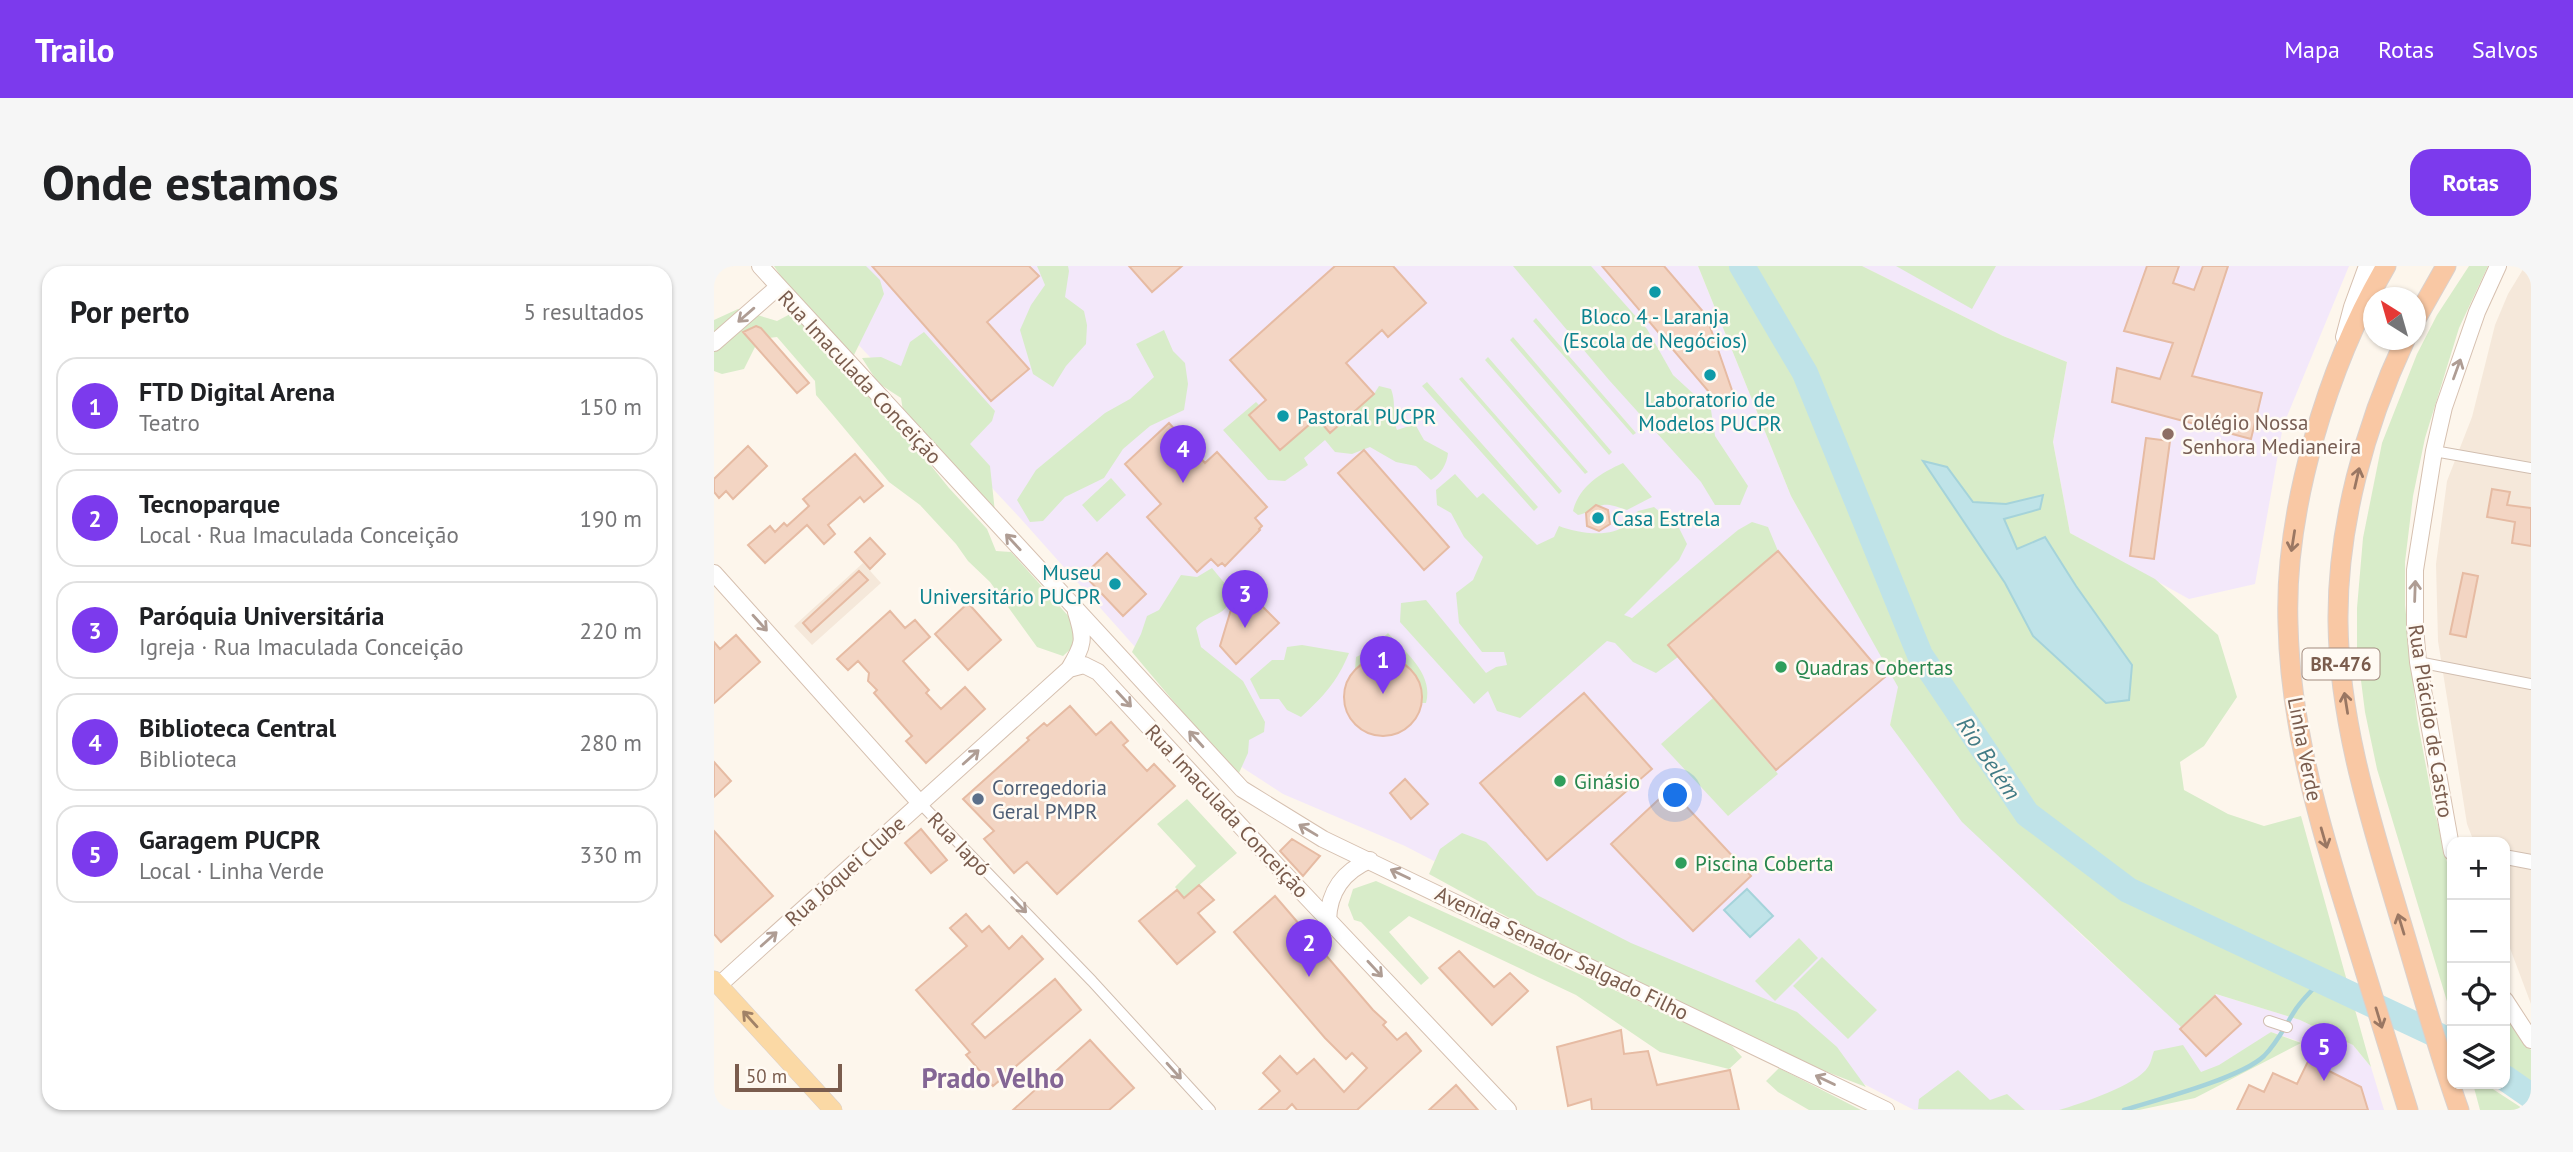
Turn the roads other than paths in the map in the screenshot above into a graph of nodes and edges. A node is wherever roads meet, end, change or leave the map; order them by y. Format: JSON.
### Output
{"nodes":[{"id":1,"x":760,"y":266,"type":"edge"},
{"id":2,"x":2367,"y":266,"type":"edge"},
{"id":3,"x":2385,"y":266,"type":"edge"},
{"id":4,"x":2446,"y":266,"type":"edge"},
{"id":5,"x":2498,"y":266,"type":"edge"},
{"id":6,"x":778,"y":287,"type":"junction"},
{"id":7,"x":2426,"y":301,"type":"edge"},
{"id":8,"x":714,"y":343,"type":"edge"},
{"id":9,"x":2401,"y":350,"type":"edge"},
{"id":10,"x":2326,"y":403,"type":"junction"},
{"id":11,"x":2434,"y":451,"type":"junction"},
{"id":12,"x":2531,"y":468,"type":"edge"},
{"id":13,"x":714,"y":573,"type":"edge"},
{"id":14,"x":1076,"y":610,"type":"junction"},
{"id":15,"x":2418,"y":662,"type":"junction"},
{"id":16,"x":1069,"y":669,"type":"junction"},
{"id":17,"x":2531,"y":684,"type":"edge"},
{"id":18,"x":1242,"y":789,"type":"joint"},
{"id":19,"x":920,"y":803,"type":"junction"},
{"id":20,"x":2450,"y":837,"type":"edge"},
{"id":21,"x":2510,"y":858,"type":"edge"},
{"id":22,"x":1370,"y":860,"type":"junction"},
{"id":23,"x":2531,"y":862,"type":"edge"},
{"id":24,"x":1328,"y":920,"type":"junction"},
{"id":25,"x":716,"y":984,"type":"edge"},
{"id":26,"x":2510,"y":1008,"type":"edge"},
{"id":27,"x":2269,"y":1021,"type":"dead end"},
{"id":28,"x":2287,"y":1027,"type":"dead end"},
{"id":29,"x":2531,"y":1040,"type":"edge"},
{"id":30,"x":833,"y":1110,"type":"edge"},
{"id":31,"x":1210,"y":1110,"type":"edge"},
{"id":32,"x":1508,"y":1110,"type":"edge"},
{"id":33,"x":1886,"y":1110,"type":"edge"},
{"id":34,"x":2408,"y":1110,"type":"edge"},
{"id":35,"x":2459,"y":1110,"type":"edge"}],
"edges":[{"from":1,"to":6,"type":"main road","name":"Rua Imaculada Conceição"},
{"from":2,"to":10,"type":"main road"},
{"from":3,"to":10,"type":"highway","name":"Linha Verde","number":"BR-476"},
{"from":4,"to":7,"type":"highway"},
{"from":11,"to":5,"type":"main road","name":"Rua Plácido de Castro","one_way":true},
{"from":6,"to":8,"type":"main road","one_way":true},
{"from":14,"to":6,"type":"main road","name":"Rua Imaculada Conceição","one_way":true},
{"from":35,"to":9,"type":"highway","number":"BR-476","one_way":true},
{"from":10,"to":34,"type":"highway","name":"Linha Verde","number":"BR-476","one_way":true},
{"from":11,"to":12,"type":"street"},
{"from":15,"to":11,"type":"main road","name":"Rua Plácido de Castro","one_way":true},
{"from":13,"to":19,"type":"main road","name":"Rua Iapó","one_way":true},
{"from":14,"to":16,"type":"main road"},
{"from":18,"to":14,"type":"main road","name":"Rua Imaculada Conceição","one_way":true},
{"from":15,"to":17,"type":"street"},
{"from":15,"to":20,"type":"main road","name":"Rua Plácido de Castro"},
{"from":19,"to":16,"type":"main road","name":"Rua Jóquei Clube","one_way":true},
{"from":16,"to":24,"type":"main road","name":"Rua Imaculada Conceição","one_way":true},
{"from":22,"to":18,"type":"main road","name":"Avenida Senador Salgado Filho","one_way":true},
{"from":25,"to":19,"type":"main road","name":"Rua Jóquei Clube","one_way":true},
{"from":19,"to":31,"type":"street","name":"Rua Iapó","one_way":true},
{"from":21,"to":23,"type":"street"},
{"from":22,"to":24,"type":"main road"},
{"from":33,"to":22,"type":"main road","name":"Avenida Senador Salgado Filho","one_way":true},
{"from":24,"to":32,"type":"main road","name":"Rua Imaculada Conceição","one_way":true},
{"from":30,"to":25,"type":"main road","one_way":true},
{"from":26,"to":29,"type":"main road"},
{"from":27,"to":28,"type":"street"}]}
